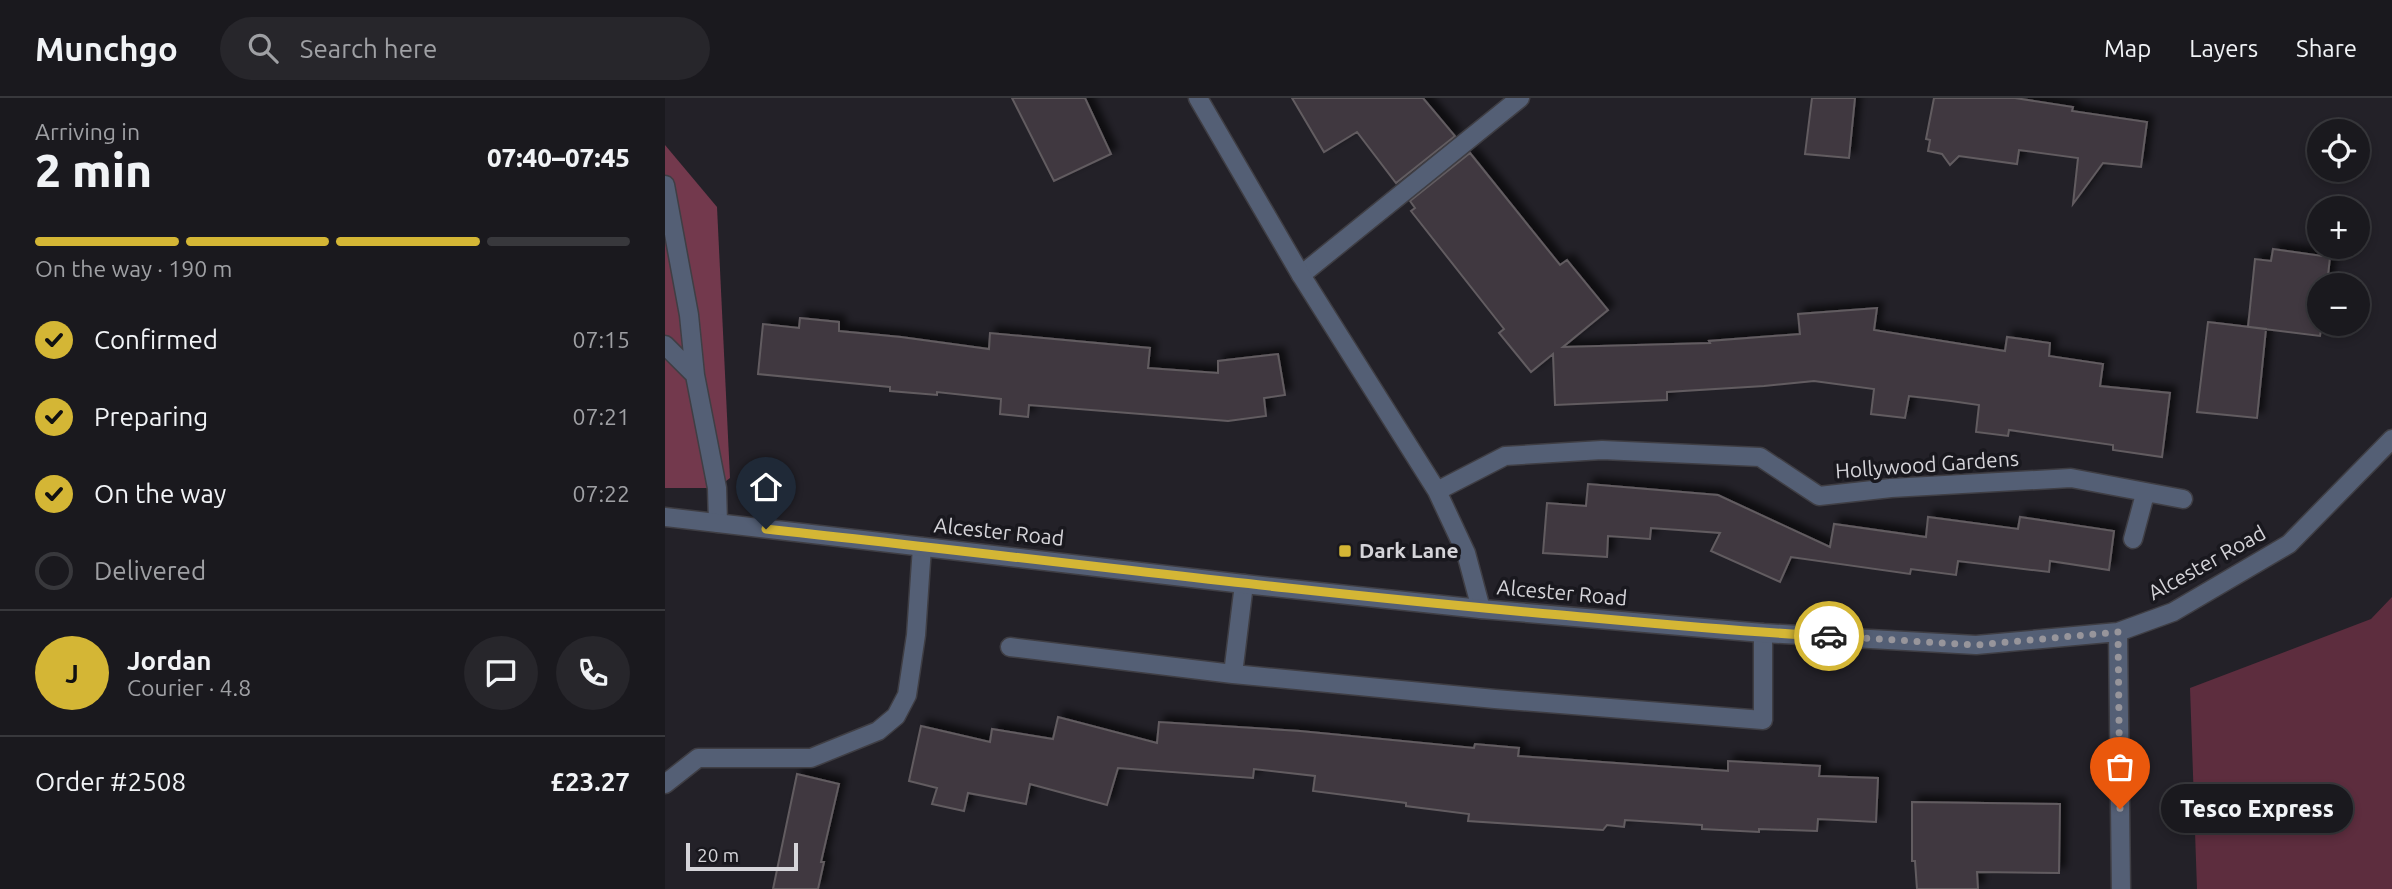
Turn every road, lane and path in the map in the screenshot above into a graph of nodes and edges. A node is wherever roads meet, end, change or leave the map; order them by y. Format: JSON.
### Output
{"nodes":[{"id":1,"x":1198,"y":98,"type":"edge"},
{"id":2,"x":1520,"y":98,"type":"edge"},
{"id":3,"x":665,"y":185,"type":"edge"},
{"id":4,"x":1301,"y":275,"type":"junction"},
{"id":5,"x":665,"y":345,"type":"edge"},
{"id":6,"x":695,"y":375,"type":"junction"},
{"id":7,"x":2392,"y":439,"type":"edge"},
{"id":8,"x":1437,"y":491,"type":"junction"},
{"id":9,"x":2145,"y":494,"type":"junction"},
{"id":10,"x":2183,"y":499,"type":"dead end"},
{"id":11,"x":665,"y":517,"type":"edge"},
{"id":12,"x":718,"y":523,"type":"junction"},
{"id":13,"x":2133,"y":539,"type":"dead end"},
{"id":14,"x":922,"y":547,"type":"junction"},
{"id":15,"x":1244,"y":584,"type":"junction"},
{"id":16,"x":1481,"y":608,"type":"junction"},
{"id":17,"x":2118,"y":632,"type":"junction"},
{"id":18,"x":1763,"y":633,"type":"junction"},
{"id":19,"x":1010,"y":647,"type":"dead end"},
{"id":20,"x":1233,"y":674,"type":"junction"},
{"id":21,"x":665,"y":784,"type":"edge"},
{"id":22,"x":2121,"y":889,"type":"edge"}],
"edges":[{"from":1,"to":4,"type":"street"},
{"from":2,"to":4,"type":"street"},
{"from":3,"to":6,"type":"street"},
{"from":4,"to":8,"type":"street"},
{"from":5,"to":6,"type":"street"},
{"from":6,"to":12,"type":"street"},
{"from":7,"to":17,"type":"street","name":"Alcester Road"},
{"from":8,"to":9,"type":"street","name":"Hollywood Gardens"},
{"from":8,"to":16,"type":"street"},
{"from":9,"to":10,"type":"street","name":"Hollywood Gardens"},
{"from":9,"to":13,"type":"street"},
{"from":11,"to":12,"type":"street","name":"Alcester Road"},
{"from":12,"to":14,"type":"street","name":"Alcester Road"},
{"from":14,"to":15,"type":"street","name":"Alcester Road"},
{"from":14,"to":21,"type":"street"},
{"from":15,"to":16,"type":"street","name":"Alcester Road"},
{"from":15,"to":20,"type":"street"},
{"from":16,"to":18,"type":"street","name":"Alcester Road"},
{"from":17,"to":18,"type":"street","name":"Alcester Road"},
{"from":17,"to":22,"type":"street"},
{"from":18,"to":20,"type":"street"},
{"from":19,"to":20,"type":"street"}]}
